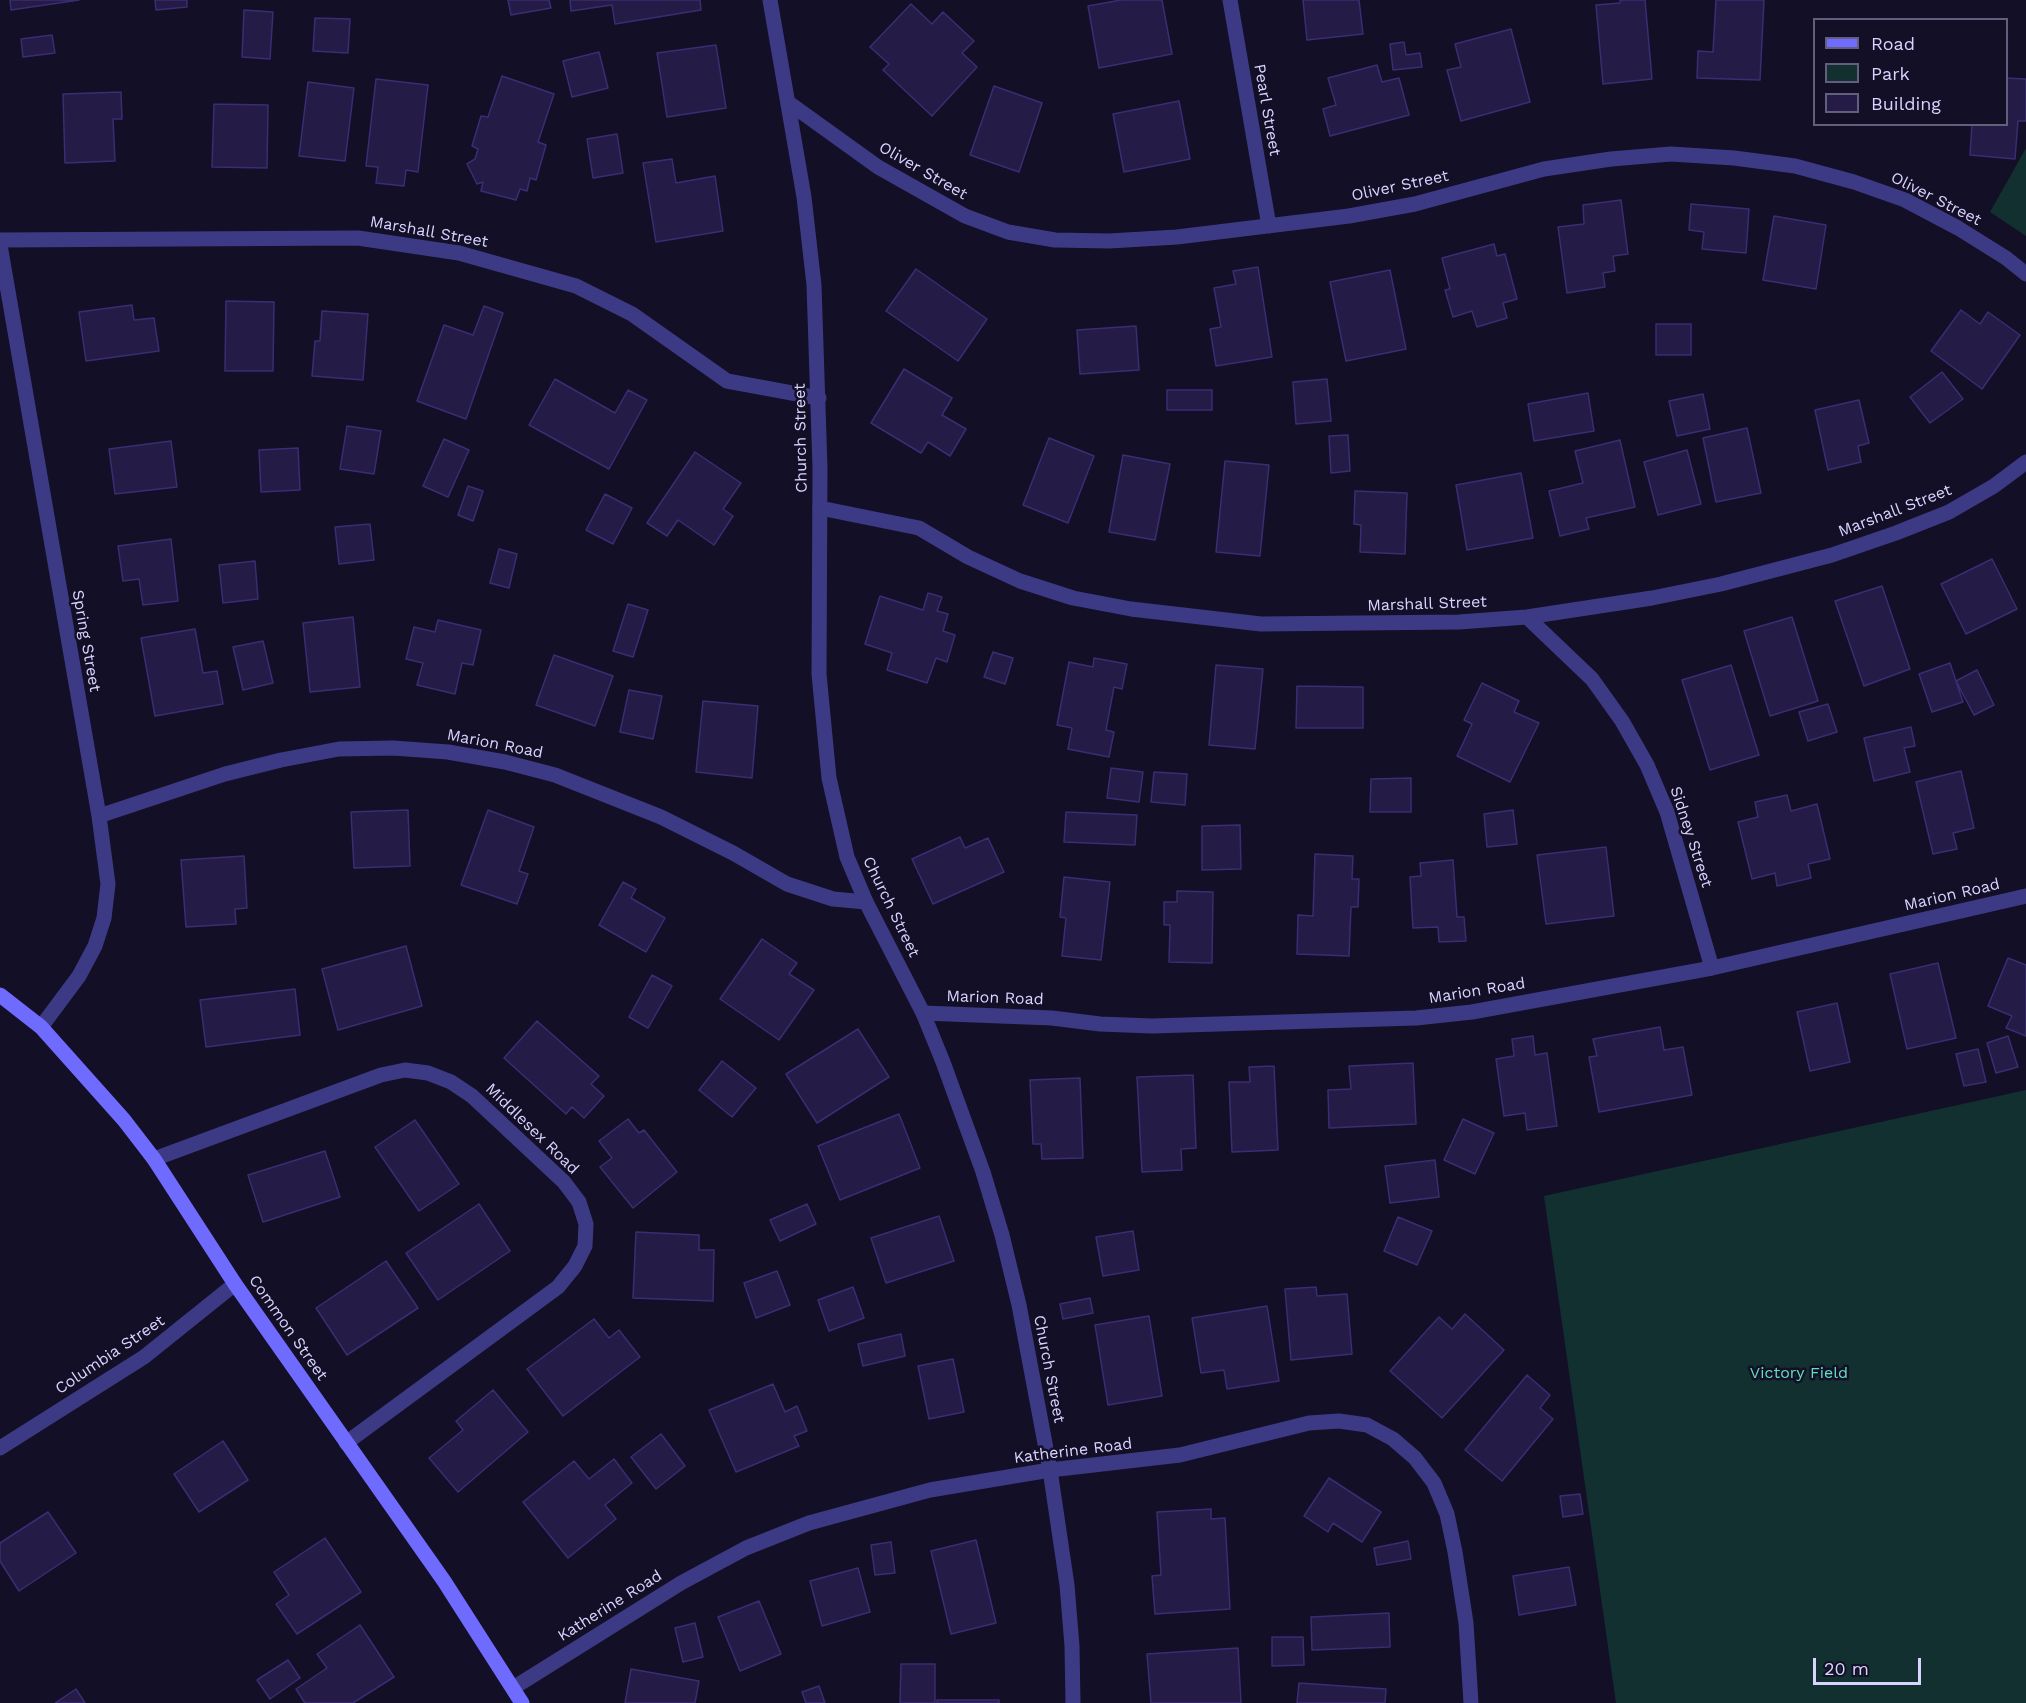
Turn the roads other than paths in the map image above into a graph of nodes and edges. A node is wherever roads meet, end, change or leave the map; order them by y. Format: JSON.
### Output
{"nodes":[{"id":1,"x":770,"y":0,"type":"edge"},
{"id":2,"x":1230,"y":0,"type":"edge"},
{"id":3,"x":789,"y":103,"type":"junction"},
{"id":4,"x":1269,"y":226,"type":"junction"},
{"id":5,"x":0,"y":240,"type":"edge"},
{"id":6,"x":0,"y":245,"type":"edge"},
{"id":7,"x":2026,"y":274,"type":"edge"},
{"id":8,"x":819,"y":398,"type":"junction"},
{"id":9,"x":2026,"y":462,"type":"edge"},
{"id":10,"x":820,"y":508,"type":"junction"},
{"id":11,"x":1527,"y":617,"type":"junction"},
{"id":12,"x":99,"y":816,"type":"junction"},
{"id":13,"x":2026,"y":896,"type":"edge"},
{"id":14,"x":866,"y":902,"type":"junction"},
{"id":15,"x":1712,"y":968,"type":"junction"},
{"id":16,"x":0,"y":994,"type":"edge"},
{"id":17,"x":922,"y":1013,"type":"junction"},
{"id":18,"x":40,"y":1027,"type":"junction"},
{"id":19,"x":154,"y":1159,"type":"junction"},
{"id":20,"x":235,"y":1284,"type":"junction"},
{"id":21,"x":346,"y":1443,"type":"junction"},
{"id":22,"x":0,"y":1448,"type":"edge"},
{"id":23,"x":1050,"y":1470,"type":"junction"},
{"id":24,"x":513,"y":1688,"type":"junction"},
{"id":25,"x":522,"y":1703,"type":"edge"},
{"id":26,"x":1072,"y":1703,"type":"edge"},
{"id":27,"x":1471,"y":1703,"type":"edge"}],
"edges":[{"from":1,"to":3,"type":"street","name":"Church Street"},
{"from":2,"to":4,"type":"street","name":"Pearl Street"},
{"from":3,"to":4,"type":"street","name":"Oliver Street"},
{"from":3,"to":8,"type":"street","name":"Church Street"},
{"from":4,"to":7,"type":"street","name":"Oliver Street"},
{"from":5,"to":8,"type":"street","name":"Marshall Street"},
{"from":6,"to":12,"type":"street","name":"Spring Street"},
{"from":8,"to":10,"type":"street","name":"Church Street"},
{"from":9,"to":11,"type":"street","name":"Marshall Street"},
{"from":10,"to":11,"type":"street","name":"Marshall Street"},
{"from":10,"to":14,"type":"street","name":"Church Street"},
{"from":11,"to":15,"type":"street","name":"Sidney Street"},
{"from":12,"to":14,"type":"street","name":"Marion Road"},
{"from":12,"to":18,"type":"street","name":"Spring Street"},
{"from":13,"to":15,"type":"street","name":"Marion Road"},
{"from":14,"to":17,"type":"street","name":"Church Street"},
{"from":15,"to":17,"type":"street","name":"Marion Road"},
{"from":16,"to":18,"type":"main road","name":"Common Street"},
{"from":17,"to":23,"type":"street","name":"Church Street"},
{"from":18,"to":19,"type":"main road","name":"Common Street"},
{"from":19,"to":20,"type":"main road","name":"Common Street"},
{"from":19,"to":21,"type":"street","name":"Middlesex Road"},
{"from":20,"to":21,"type":"main road","name":"Common Street"},
{"from":20,"to":22,"type":"street","name":"Columbia Street"},
{"from":21,"to":24,"type":"main road","name":"Common Street"},
{"from":23,"to":24,"type":"street","name":"Katherine Road"},
{"from":23,"to":26,"type":"street","name":"Church Street"},
{"from":23,"to":27,"type":"street","name":"Katherine Road"},
{"from":24,"to":25,"type":"main road","name":"Common Street"}]}
